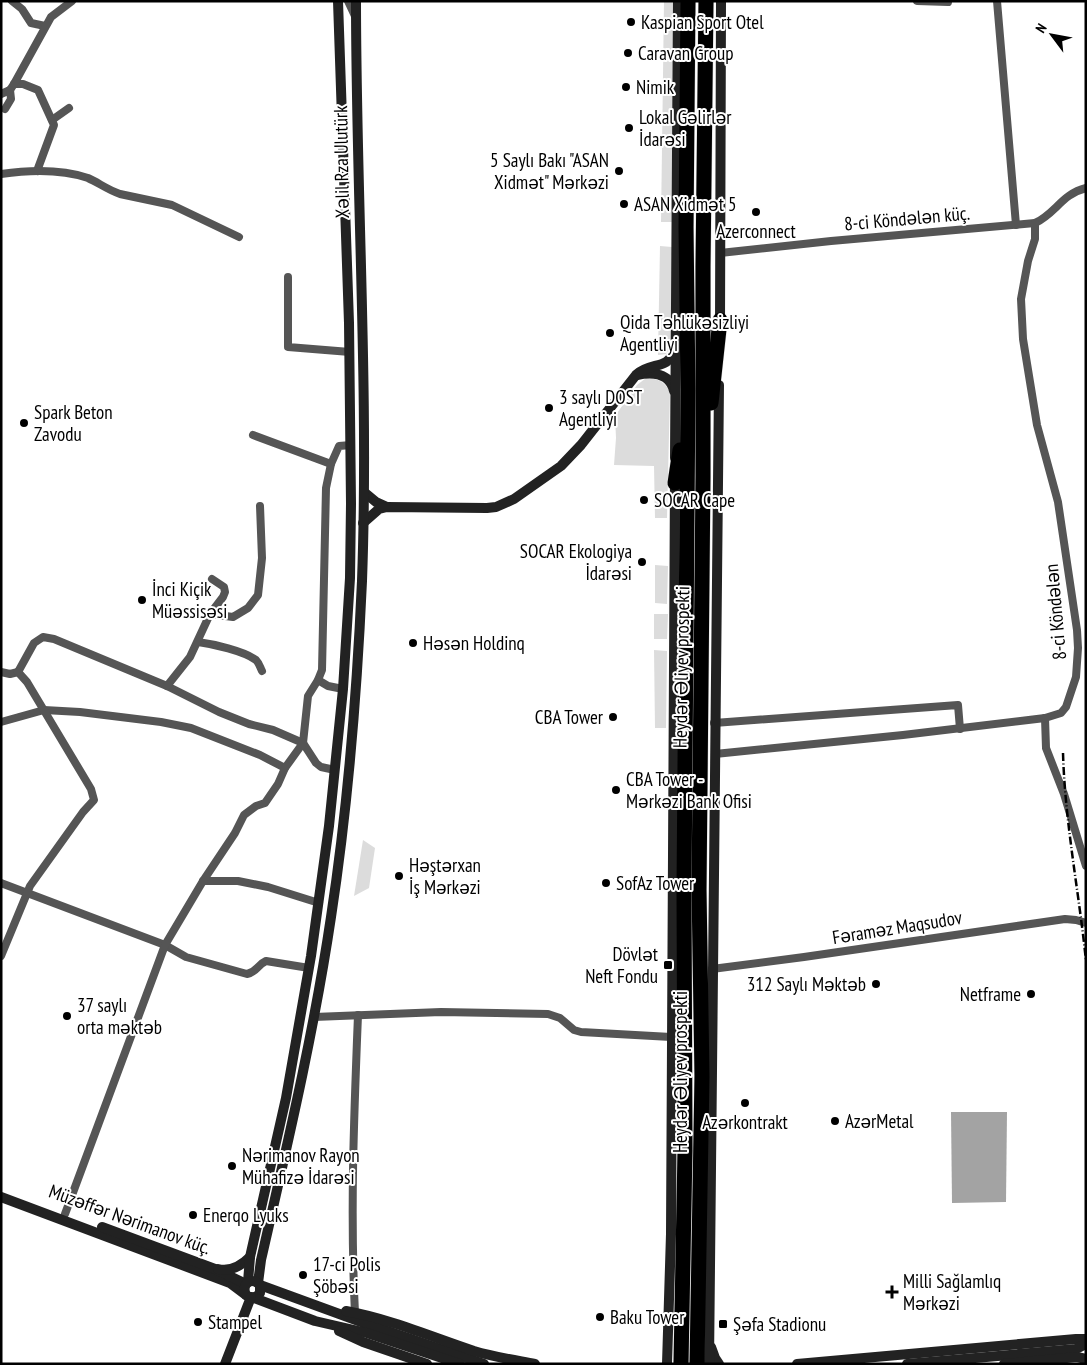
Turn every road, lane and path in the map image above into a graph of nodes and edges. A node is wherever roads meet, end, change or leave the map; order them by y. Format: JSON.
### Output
{"nodes":[{"id":1,"x":12,"y":1,"type":"edge"},
{"id":2,"x":72,"y":1,"type":"edge"},
{"id":3,"x":338,"y":1,"type":"edge"},
{"id":4,"x":348,"y":1,"type":"edge"},
{"id":5,"x":357,"y":1,"type":"edge"},
{"id":6,"x":706,"y":1,"type":"edge"},
{"id":7,"x":721,"y":1,"type":"edge"},
{"id":8,"x":917,"y":1,"type":"edge"},
{"id":9,"x":997,"y":1,"type":"edge"},
{"id":10,"x":948,"y":2,"type":"edge"},
{"id":11,"x":681,"y":3,"type":"edge"},
{"id":12,"x":356,"y":18,"type":"junction"},
{"id":13,"x":45,"y":26,"type":"junction"},
{"id":14,"x":12,"y":87,"type":"junction"},
{"id":15,"x":1,"y":94,"type":"edge"},
{"id":16,"x":69,"y":108,"type":"dead end"},
{"id":17,"x":5,"y":109,"type":"dead end"},
{"id":18,"x":52,"y":120,"type":"junction"},
{"id":19,"x":37,"y":171,"type":"junction"},
{"id":20,"x":1,"y":174,"type":"edge"},
{"id":21,"x":1086,"y":188,"type":"edge"},
{"id":22,"x":1035,"y":222,"type":"junction"},
{"id":23,"x":1016,"y":225,"type":"junction"},
{"id":24,"x":238,"y":237,"type":"dead end"},
{"id":25,"x":720,"y":253,"type":"junction"},
{"id":26,"x":288,"y":277,"type":"dead end"},
{"id":27,"x":720,"y":320,"type":"junction"},
{"id":28,"x":349,"y":323,"type":"junction"},
{"id":29,"x":361,"y":323,"type":"junction"},
{"id":30,"x":676,"y":336,"type":"junction"},
{"id":31,"x":350,"y":352,"type":"junction"},
{"id":32,"x":636,"y":375,"type":"junction"},
{"id":33,"x":688,"y":389,"type":"junction"},
{"id":34,"x":676,"y":400,"type":"junction"},
{"id":35,"x":253,"y":435,"type":"dead end"},
{"id":36,"x":351,"y":445,"type":"junction"},
{"id":37,"x":331,"y":464,"type":"junction"},
{"id":38,"x":703,"y":476,"type":"junction"},
{"id":39,"x":675,"y":484,"type":"junction"},
{"id":40,"x":364,"y":492,"type":"junction"},
{"id":41,"x":260,"y":506,"type":"dead end"},
{"id":42,"x":386,"y":507,"type":"junction"},
{"id":43,"x":363,"y":523,"type":"junction"},
{"id":44,"x":350,"y":578,"type":"junction"},
{"id":45,"x":362,"y":578,"type":"junction"},
{"id":46,"x":212,"y":579,"type":"dead end"},
{"id":47,"x":210,"y":614,"type":"junction"},
{"id":48,"x":198,"y":642,"type":"junction"},
{"id":49,"x":262,"y":671,"type":"dead end"},
{"id":50,"x":1,"y":672,"type":"edge"},
{"id":51,"x":18,"y":672,"type":"junction"},
{"id":52,"x":318,"y":680,"type":"junction"},
{"id":53,"x":167,"y":686,"type":"junction"},
{"id":54,"x":343,"y":689,"type":"junction"},
{"id":55,"x":44,"y":710,"type":"junction"},
{"id":56,"x":1045,"y":718,"type":"junction"},
{"id":57,"x":1,"y":722,"type":"edge"},
{"id":58,"x":714,"y":723,"type":"junction"},
{"id":59,"x":960,"y":729,"type":"junction"},
{"id":60,"x":303,"y":743,"type":"junction"},
{"id":61,"x":715,"y":754,"type":"junction"},
{"id":62,"x":285,"y":768,"type":"junction"},
{"id":63,"x":335,"y":770,"type":"junction"},
{"id":64,"x":1086,"y":866,"type":"edge"},
{"id":65,"x":203,"y":881,"type":"junction"},
{"id":66,"x":1,"y":883,"type":"edge"},
{"id":67,"x":27,"y":893,"type":"junction"},
{"id":68,"x":319,"y":903,"type":"junction"},
{"id":69,"x":1086,"y":923,"type":"edge"},
{"id":70,"x":165,"y":945,"type":"junction"},
{"id":71,"x":1,"y":956,"type":"edge"},
{"id":72,"x":309,"y":968,"type":"junction"},
{"id":73,"x":712,"y":969,"type":"junction"},
{"id":74,"x":358,"y":1015,"type":"junction"},
{"id":75,"x":314,"y":1017,"type":"junction"},
{"id":76,"x":671,"y":1037,"type":"junction"},
{"id":77,"x":286,"y":1098,"type":"junction"},
{"id":78,"x":298,"y":1101,"type":"junction"},
{"id":79,"x":1,"y":1190,"type":"edge"},
{"id":80,"x":1,"y":1197,"type":"edge"},
{"id":81,"x":65,"y":1214,"type":"junction"},
{"id":82,"x":250,"y":1257,"type":"junction"},
{"id":83,"x":215,"y":1269,"type":"junction"},
{"id":84,"x":253,"y":1283,"type":"junction"},
{"id":85,"x":250,"y":1297,"type":"junction"},
{"id":86,"x":320,"y":1306,"type":"junction"},
{"id":87,"x":354,"y":1313,"type":"junction"},
{"id":88,"x":315,"y":1320,"type":"junction"},
{"id":89,"x":709,"y":1339,"type":"junction"},
{"id":90,"x":1086,"y":1340,"type":"edge"},
{"id":91,"x":668,"y":1343,"type":"junction"},
{"id":92,"x":1086,"y":1344,"type":"edge"},
{"id":93,"x":1086,"y":1359,"type":"edge"},
{"id":94,"x":857,"y":1361,"type":"edge"},
{"id":95,"x":225,"y":1364,"type":"edge"},
{"id":96,"x":427,"y":1364,"type":"edge"},
{"id":97,"x":460,"y":1364,"type":"edge"},
{"id":98,"x":484,"y":1364,"type":"edge"},
{"id":99,"x":535,"y":1364,"type":"edge"},
{"id":100,"x":662,"y":1364,"type":"edge"},
{"id":101,"x":667,"y":1364,"type":"edge"},
{"id":102,"x":681,"y":1364,"type":"edge"},
{"id":103,"x":696,"y":1364,"type":"edge"},
{"id":104,"x":709,"y":1364,"type":"edge"},
{"id":105,"x":719,"y":1364,"type":"edge"},
{"id":106,"x":797,"y":1364,"type":"edge"},
{"id":107,"x":907,"y":1364,"type":"edge"},
{"id":108,"x":1004,"y":1364,"type":"edge"}],
"edges":[{"from":1,"to":13,"type":"street"},
{"from":2,"to":13,"type":"street"},
{"from":3,"to":28,"type":"main road","name":"Xəlil Rza Ulutürk"},
{"from":4,"to":12,"type":"street"},
{"from":5,"to":12,"type":"main road","name":"Xəlil Rza Ulutürk"},
{"from":6,"to":38,"type":"highway","name":"Heydər Əliyev prospekti"},
{"from":7,"to":25,"type":"main road"},
{"from":8,"to":10,"type":"street"},
{"from":9,"to":23,"type":"street"},
{"from":11,"to":30,"type":"main road"},
{"from":11,"to":33,"type":"highway","name":"Heydər Əliyev prospekti"},
{"from":12,"to":29,"type":"main road","name":"Xəlil Rza Ulutürk"},
{"from":13,"to":14,"type":"street"},
{"from":14,"to":15,"type":"street"},
{"from":14,"to":17,"type":"street"},
{"from":14,"to":18,"type":"street"},
{"from":16,"to":18,"type":"street"},
{"from":18,"to":19,"type":"street"},
{"from":19,"to":20,"type":"street"},
{"from":19,"to":24,"type":"street"},
{"from":21,"to":22,"type":"street","name":"8-ci Köndələn küç."},
{"from":22,"to":23,"type":"street","name":"8-ci Köndələn küç."},
{"from":22,"to":56,"type":"street","name":"8-ci Köndələn"},
{"from":23,"to":25,"type":"street","name":"8-ci Köndələn küç."},
{"from":25,"to":27,"type":"main road"},
{"from":26,"to":31,"type":"street"},
{"from":27,"to":38,"type":"highway"},
{"from":27,"to":58,"type":"main road"},
{"from":28,"to":29,"type":"main road"},
{"from":28,"to":31,"type":"main road","name":"Xəlil Rza Ulutürk"},
{"from":29,"to":40,"type":"main road","name":"Xəlil Rza Ulutürk"},
{"from":30,"to":32,"type":"main road"},
{"from":30,"to":34,"type":"main road"},
{"from":31,"to":36,"type":"main road","name":"Xəlil Rza Ulutürk"},
{"from":32,"to":34,"type":"main road"},
{"from":32,"to":42,"type":"main road"},
{"from":33,"to":39,"type":"highway"},
{"from":33,"to":102,"type":"highway","name":"Heydər Əliyev prospekti"},
{"from":34,"to":39,"type":"main road"},
{"from":35,"to":37,"type":"street"},
{"from":36,"to":37,"type":"street"},
{"from":36,"to":44,"type":"main road","name":"Xəlil Rza Ulutürk"},
{"from":37,"to":52,"type":"street"},
{"from":38,"to":103,"type":"highway","name":"Heydər Əliyev prospekti"},
{"from":39,"to":76,"type":"main road"},
{"from":40,"to":42,"type":"main road"},
{"from":40,"to":43,"type":"main road","name":"Xəlil Rza Ulutürk"},
{"from":41,"to":47,"type":"street"},
{"from":42,"to":43,"type":"main road"},
{"from":43,"to":45,"type":"main road","name":"Xəlil Rza Ulutürk"},
{"from":44,"to":45,"type":"main road"},
{"from":44,"to":54,"type":"main road","name":"Xəlil Rza Ulutürk"},
{"from":45,"to":75,"type":"main road","name":"Xəlil Rza Ulutürk"},
{"from":46,"to":47,"type":"street"},
{"from":47,"to":48,"type":"street"},
{"from":48,"to":49,"type":"street"},
{"from":48,"to":53,"type":"street"},
{"from":50,"to":51,"type":"street"},
{"from":51,"to":53,"type":"street"},
{"from":51,"to":55,"type":"street"},
{"from":52,"to":54,"type":"street"},
{"from":52,"to":60,"type":"street"},
{"from":53,"to":60,"type":"street"},
{"from":54,"to":63,"type":"main road","name":"Xəlil Rza Ulutürk"},
{"from":55,"to":57,"type":"street"},
{"from":55,"to":62,"type":"street"},
{"from":55,"to":67,"type":"street"},
{"from":56,"to":59,"type":"street","name":"8-ci Köndələn"},
{"from":56,"to":64,"type":"street"},
{"from":58,"to":59,"type":"street"},
{"from":58,"to":61,"type":"main road"},
{"from":59,"to":61,"type":"street","name":"8-ci Köndələn"},
{"from":60,"to":62,"type":"street"},
{"from":60,"to":63,"type":"street"},
{"from":61,"to":73,"type":"main road"},
{"from":62,"to":65,"type":"street"},
{"from":63,"to":68,"type":"main road","name":"Xəlil Rza Ulutürk"},
{"from":65,"to":68,"type":"street"},
{"from":65,"to":70,"type":"street"},
{"from":66,"to":67,"type":"street"},
{"from":67,"to":70,"type":"street"},
{"from":67,"to":71,"type":"street"},
{"from":68,"to":72,"type":"main road","name":"Xəlil Rza Ulutürk"},
{"from":69,"to":73,"type":"street","name":"Fəraməz Maqsudov"},
{"from":70,"to":72,"type":"street"},
{"from":70,"to":81,"type":"street"},
{"from":72,"to":77,"type":"main road","name":"Xəlil Rza Ulutürk"},
{"from":73,"to":89,"type":"main road"},
{"from":74,"to":75,"type":"street"},
{"from":74,"to":76,"type":"street"},
{"from":74,"to":87,"type":"street"},
{"from":75,"to":78,"type":"main road","name":"Xəlil Rza Ulutürk"},
{"from":76,"to":91,"type":"main road"},
{"from":77,"to":78,"type":"main road"},
{"from":77,"to":82,"type":"main road","name":"Xəlil Rza Ulutürk"},
{"from":78,"to":84,"type":"main road","name":"Xəlil Rza Ulutürk"},
{"from":79,"to":81,"type":"main road","name":"Müzəffər Nərimanov küç."},
{"from":80,"to":85,"type":"main road"},
{"from":81,"to":83,"type":"main road","name":"Müzəffər Nərimanov küç."},
{"from":82,"to":83,"type":"main road"},
{"from":82,"to":84,"type":"main road","name":"Xəlil Rza Ulutürk"},
{"from":83,"to":84,"type":"main road","name":"Müzəffər Nərimanov küç."},
{"from":84,"to":85,"type":"main road"},
{"from":84,"to":85,"type":"main road"},
{"from":84,"to":86,"type":"main road","name":"Müzəffər Nərimanov küç."},
{"from":85,"to":88,"type":"main road"},
{"from":85,"to":95,"type":"main road"},
{"from":86,"to":87,"type":"main road"},
{"from":86,"to":98,"type":"main road"},
{"from":87,"to":99,"type":"main road"},
{"from":88,"to":96,"type":"main road"},
{"from":88,"to":97,"type":"main road"},
{"from":89,"to":104,"type":"main road"},
{"from":89,"to":105,"type":"main road"},
{"from":90,"to":94,"type":"main road"},
{"from":91,"to":100,"type":"main road"},
{"from":91,"to":101,"type":"main road"},
{"from":92,"to":107,"type":"main road"},
{"from":93,"to":108,"type":"main road"},
{"from":94,"to":106,"type":"main road"}]}
